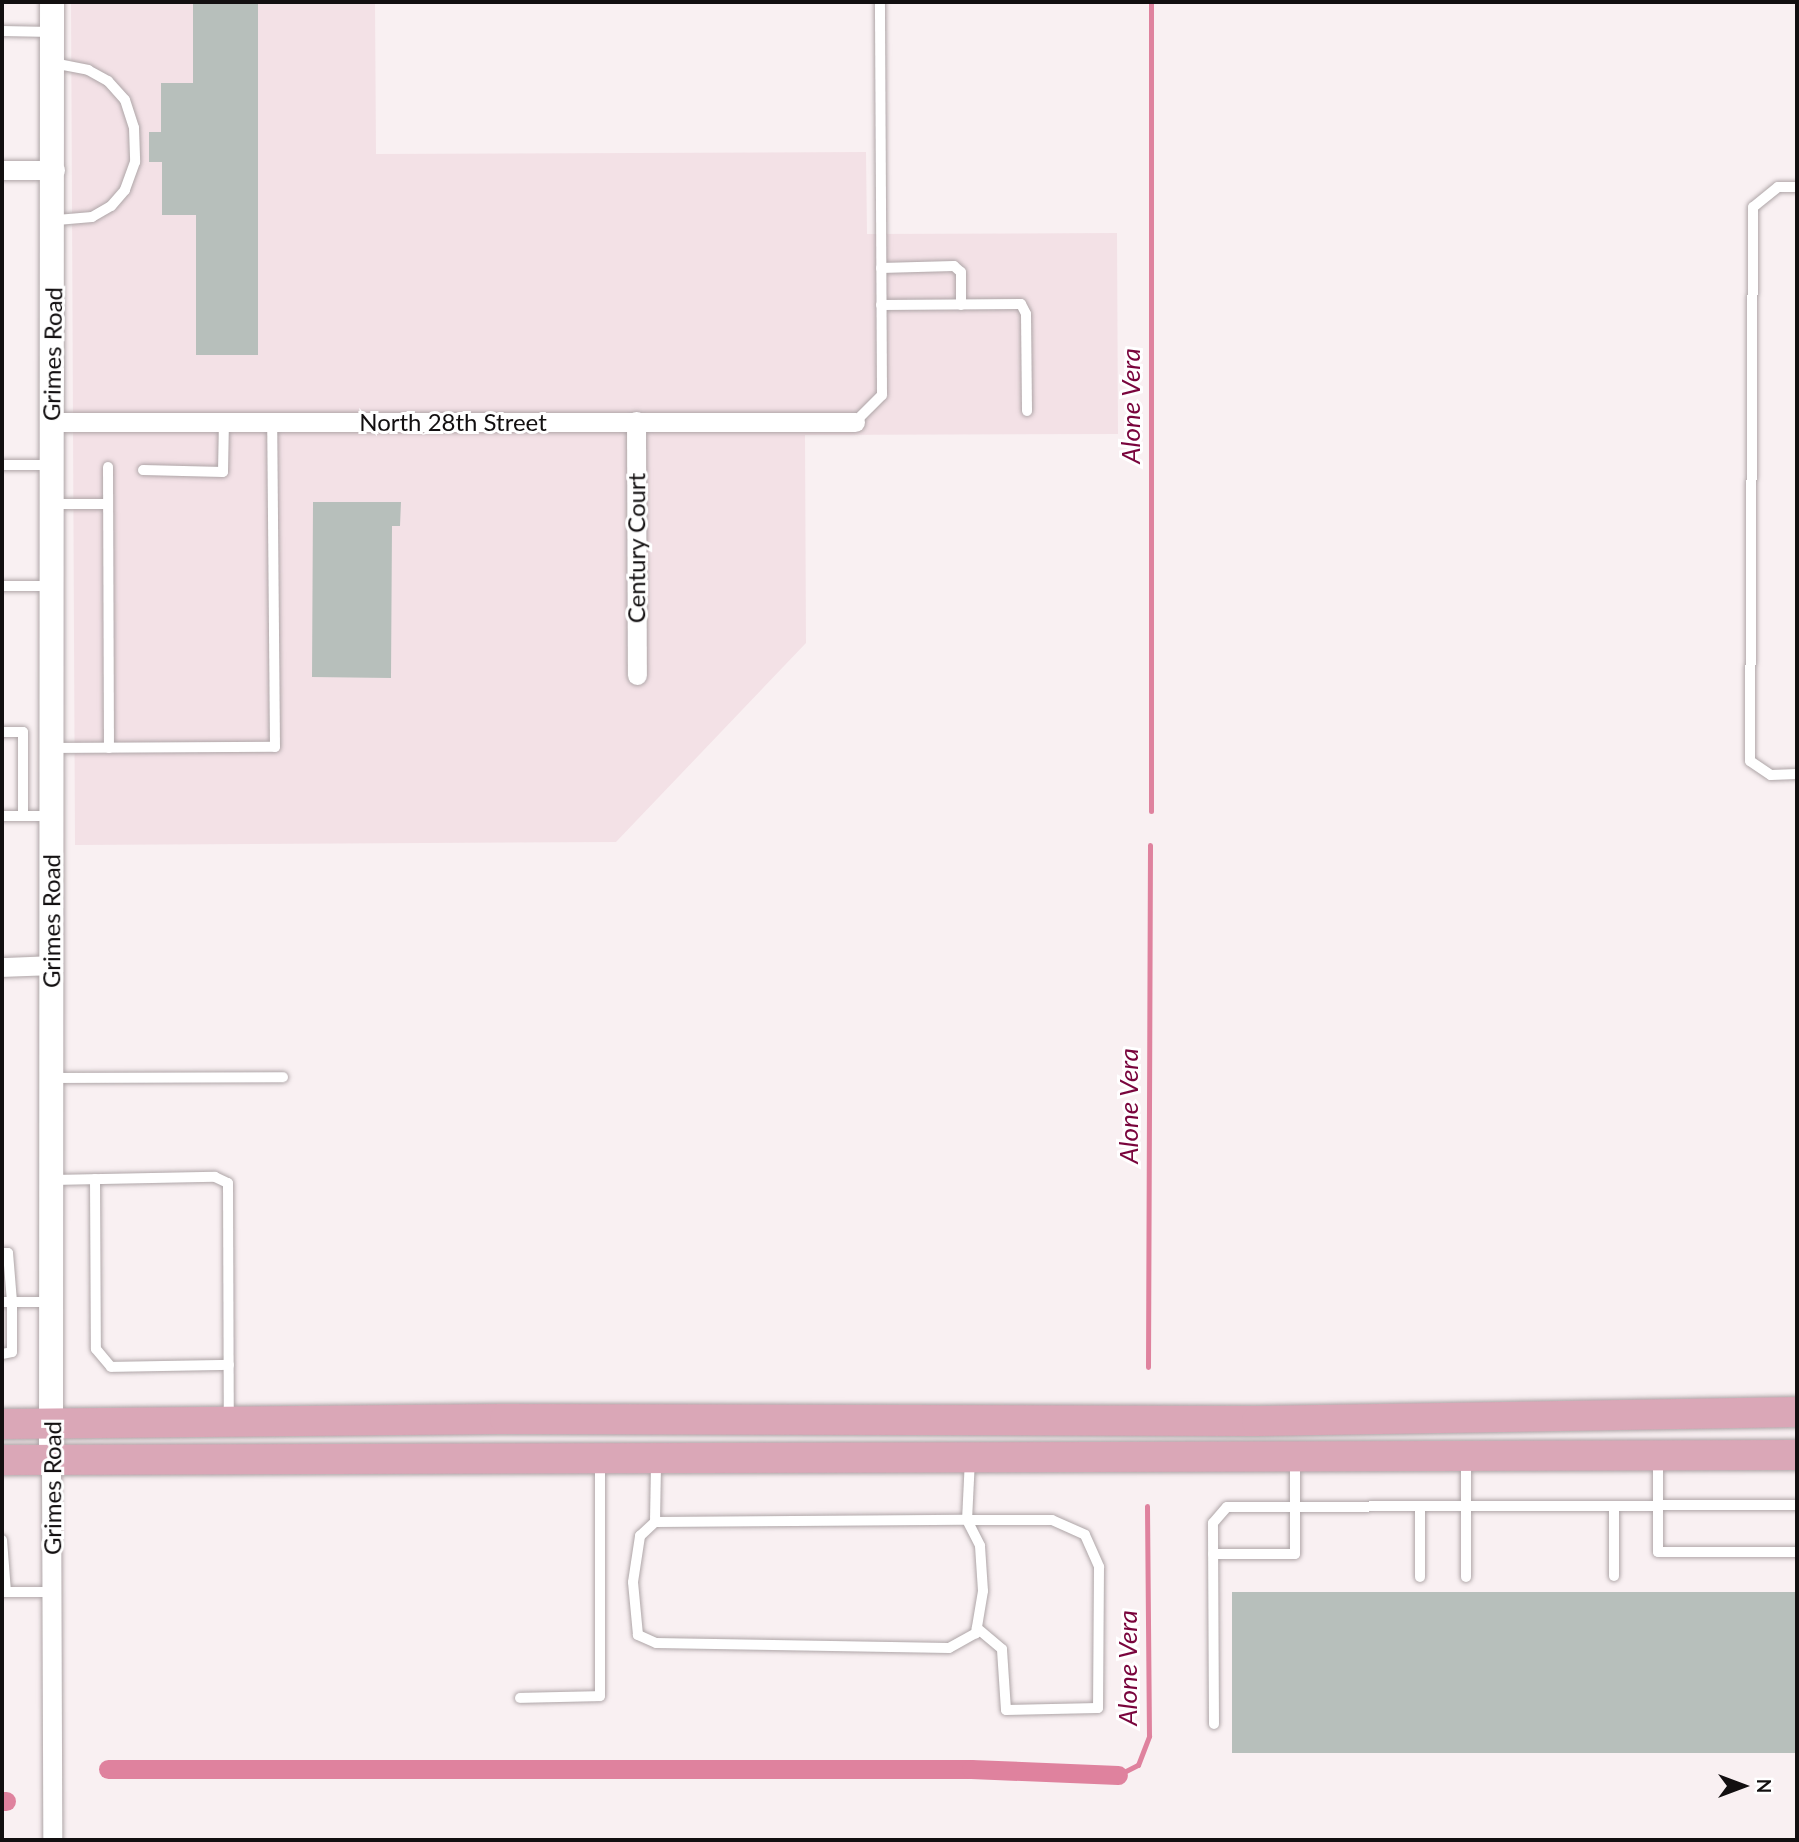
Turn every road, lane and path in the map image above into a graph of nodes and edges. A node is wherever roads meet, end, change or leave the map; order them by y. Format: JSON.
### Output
{"nodes":[{"id":1,"x":52,"y":2,"type":"edge"},
{"id":2,"x":880,"y":2,"type":"edge"},
{"id":3,"x":2,"y":31,"type":"edge"},
{"id":4,"x":52,"y":33,"type":"junction"},
{"id":5,"x":53,"y":63,"type":"junction"},
{"id":6,"x":2,"y":170,"type":"edge"},
{"id":7,"x":55,"y":170,"type":"junction"},
{"id":8,"x":1797,"y":187,"type":"edge"},
{"id":9,"x":54,"y":220,"type":"junction"},
{"id":10,"x":881,"y":268,"type":"junction"},
{"id":11,"x":881,"y":305,"type":"junction"},
{"id":12,"x":961,"y":305,"type":"junction"},
{"id":13,"x":1027,"y":411,"type":"dead end"},
{"id":14,"x":636,"y":421,"type":"junction"},
{"id":15,"x":51,"y":422,"type":"junction"},
{"id":16,"x":224,"y":422,"type":"junction"},
{"id":17,"x":272,"y":422,"type":"junction"},
{"id":18,"x":855,"y":422,"type":"joint"},
{"id":19,"x":51,"y":465,"type":"junction"},
{"id":20,"x":2,"y":466,"type":"edge"},
{"id":21,"x":108,"y":467,"type":"dead end"},
{"id":22,"x":143,"y":470,"type":"dead end"},
{"id":23,"x":51,"y":504,"type":"junction"},
{"id":24,"x":108,"y":504,"type":"junction"},
{"id":25,"x":2,"y":586,"type":"edge"},
{"id":26,"x":51,"y":586,"type":"junction"},
{"id":27,"x":637,"y":675,"type":"dead end"},
{"id":28,"x":2,"y":732,"type":"edge"},
{"id":29,"x":51,"y":748,"type":"junction"},
{"id":30,"x":109,"y":748,"type":"junction"},
{"id":31,"x":1797,"y":774,"type":"edge"},
{"id":32,"x":2,"y":816,"type":"edge"},
{"id":33,"x":23,"y":816,"type":"junction"},
{"id":34,"x":51,"y":816,"type":"junction"},
{"id":35,"x":51,"y":965,"type":"junction"},
{"id":36,"x":2,"y":967,"type":"edge"},
{"id":37,"x":283,"y":1077,"type":"dead end"},
{"id":38,"x":51,"y":1078,"type":"junction"},
{"id":39,"x":95,"y":1179,"type":"junction"},
{"id":40,"x":51,"y":1180,"type":"junction"},
{"id":41,"x":2,"y":1253,"type":"edge"},
{"id":42,"x":51,"y":1301,"type":"junction"},
{"id":43,"x":7,"y":1302,"type":"edge"},
{"id":44,"x":2,"y":1354,"type":"edge"},
{"id":45,"x":229,"y":1365,"type":"junction"},
{"id":46,"x":1797,"y":1412,"type":"edge"},
{"id":47,"x":229,"y":1422,"type":"junction"},
{"id":48,"x":51,"y":1423,"type":"junction"},
{"id":49,"x":2,"y":1424,"type":"edge"},
{"id":50,"x":1797,"y":1455,"type":"edge"},
{"id":51,"x":1658,"y":1457,"type":"junction"},
{"id":52,"x":600,"y":1458,"type":"junction"},
{"id":53,"x":656,"y":1458,"type":"junction"},
{"id":54,"x":970,"y":1458,"type":"junction"},
{"id":55,"x":1295,"y":1458,"type":"junction"},
{"id":56,"x":1466,"y":1458,"type":"junction"},
{"id":57,"x":2,"y":1460,"type":"edge"},
{"id":58,"x":51,"y":1460,"type":"junction"},
{"id":59,"x":1797,"y":1505,"type":"edge"},
{"id":60,"x":1295,"y":1506,"type":"junction"},
{"id":61,"x":1420,"y":1506,"type":"junction"},
{"id":62,"x":1466,"y":1506,"type":"junction"},
{"id":63,"x":1614,"y":1506,"type":"junction"},
{"id":64,"x":1658,"y":1506,"type":"junction"},
{"id":65,"x":967,"y":1520,"type":"junction"},
{"id":66,"x":655,"y":1522,"type":"junction"},
{"id":67,"x":2,"y":1540,"type":"edge"},
{"id":68,"x":1797,"y":1552,"type":"edge"},
{"id":69,"x":1213,"y":1554,"type":"junction"},
{"id":70,"x":1614,"y":1576,"type":"dead end"},
{"id":71,"x":1420,"y":1577,"type":"dead end"},
{"id":72,"x":1466,"y":1577,"type":"dead end"},
{"id":73,"x":4,"y":1592,"type":"edge"},
{"id":74,"x":52,"y":1592,"type":"junction"},
{"id":75,"x":977,"y":1628,"type":"junction"},
{"id":76,"x":520,"y":1698,"type":"dead end"},
{"id":77,"x":1214,"y":1724,"type":"dead end"},
{"id":78,"x":52,"y":1840,"type":"edge"}],
"edges":[{"from":1,"to":4,"type":"street","name":"Grimes Road"},
{"from":2,"to":10,"type":"lane"},
{"from":3,"to":4,"type":"lane"},
{"from":4,"to":5,"type":"street","name":"Grimes Road"},
{"from":5,"to":7,"type":"street","name":"Grimes Road"},
{"from":5,"to":9,"type":"lane"},
{"from":6,"to":7,"type":"street"},
{"from":7,"to":9,"type":"street","name":"Grimes Road"},
{"from":8,"to":31,"type":"lane"},
{"from":9,"to":15,"type":"street","name":"Grimes Road"},
{"from":10,"to":11,"type":"lane"},
{"from":10,"to":12,"type":"lane"},
{"from":11,"to":12,"type":"lane"},
{"from":11,"to":18,"type":"lane"},
{"from":12,"to":13,"type":"lane"},
{"from":14,"to":17,"type":"street","name":"North 28th Street"},
{"from":14,"to":18,"type":"street","name":"North 28th Street"},
{"from":14,"to":27,"type":"street","name":"Century Court"},
{"from":15,"to":16,"type":"street","name":"North 28th Street"},
{"from":15,"to":19,"type":"street","name":"Grimes Road"},
{"from":16,"to":17,"type":"street","name":"North 28th Street"},
{"from":16,"to":22,"type":"lane"},
{"from":17,"to":30,"type":"lane"},
{"from":19,"to":20,"type":"lane"},
{"from":19,"to":23,"type":"street","name":"Grimes Road"},
{"from":21,"to":24,"type":"lane"},
{"from":23,"to":24,"type":"lane"},
{"from":23,"to":26,"type":"street","name":"Grimes Road"},
{"from":24,"to":30,"type":"lane"},
{"from":25,"to":26,"type":"lane"},
{"from":26,"to":29,"type":"street","name":"Grimes Road"},
{"from":28,"to":33,"type":"lane"},
{"from":29,"to":30,"type":"lane"},
{"from":29,"to":34,"type":"street","name":"Grimes Road"},
{"from":32,"to":33,"type":"lane"},
{"from":33,"to":34,"type":"lane"},
{"from":34,"to":35,"type":"street","name":"Grimes Road"},
{"from":35,"to":36,"type":"street"},
{"from":35,"to":38,"type":"street","name":"Grimes Road"},
{"from":37,"to":38,"type":"lane"},
{"from":38,"to":40,"type":"street","name":"Grimes Road"},
{"from":39,"to":40,"type":"lane"},
{"from":39,"to":45,"type":"lane"},
{"from":39,"to":45,"type":"lane"},
{"from":40,"to":42,"type":"street","name":"Grimes Road"},
{"from":41,"to":43,"type":"lane"},
{"from":42,"to":43,"type":"lane"},
{"from":42,"to":48,"type":"street","name":"Grimes Road"},
{"from":43,"to":44,"type":"lane"},
{"from":45,"to":47,"type":"lane"},
{"from":46,"to":47,"type":"main road"},
{"from":47,"to":48,"type":"main road"},
{"from":48,"to":49,"type":"main road"},
{"from":48,"to":58,"type":"street","name":"Grimes Road"},
{"from":50,"to":51,"type":"main road"},
{"from":51,"to":56,"type":"main road"},
{"from":51,"to":64,"type":"lane"},
{"from":52,"to":53,"type":"main road"},
{"from":52,"to":58,"type":"main road"},
{"from":52,"to":76,"type":"lane"},
{"from":53,"to":54,"type":"main road"},
{"from":53,"to":66,"type":"lane"},
{"from":54,"to":55,"type":"main road"},
{"from":54,"to":65,"type":"lane"},
{"from":55,"to":56,"type":"main road"},
{"from":55,"to":60,"type":"lane"},
{"from":56,"to":62,"type":"lane"},
{"from":57,"to":58,"type":"main road"},
{"from":58,"to":74,"type":"street","name":"Grimes Road"},
{"from":59,"to":64,"type":"lane"},
{"from":60,"to":61,"type":"lane"},
{"from":60,"to":69,"type":"lane"},
{"from":60,"to":69,"type":"lane"},
{"from":61,"to":62,"type":"lane"},
{"from":61,"to":71,"type":"lane"},
{"from":62,"to":63,"type":"lane"},
{"from":62,"to":72,"type":"lane"},
{"from":63,"to":64,"type":"lane"},
{"from":63,"to":70,"type":"lane"},
{"from":64,"to":68,"type":"lane"},
{"from":65,"to":66,"type":"lane"},
{"from":65,"to":75,"type":"lane"},
{"from":65,"to":75,"type":"lane"},
{"from":66,"to":75,"type":"lane"},
{"from":67,"to":73,"type":"lane"},
{"from":69,"to":77,"type":"lane"},
{"from":73,"to":74,"type":"lane"},
{"from":74,"to":78,"type":"street","name":"Grimes Road"}]}
